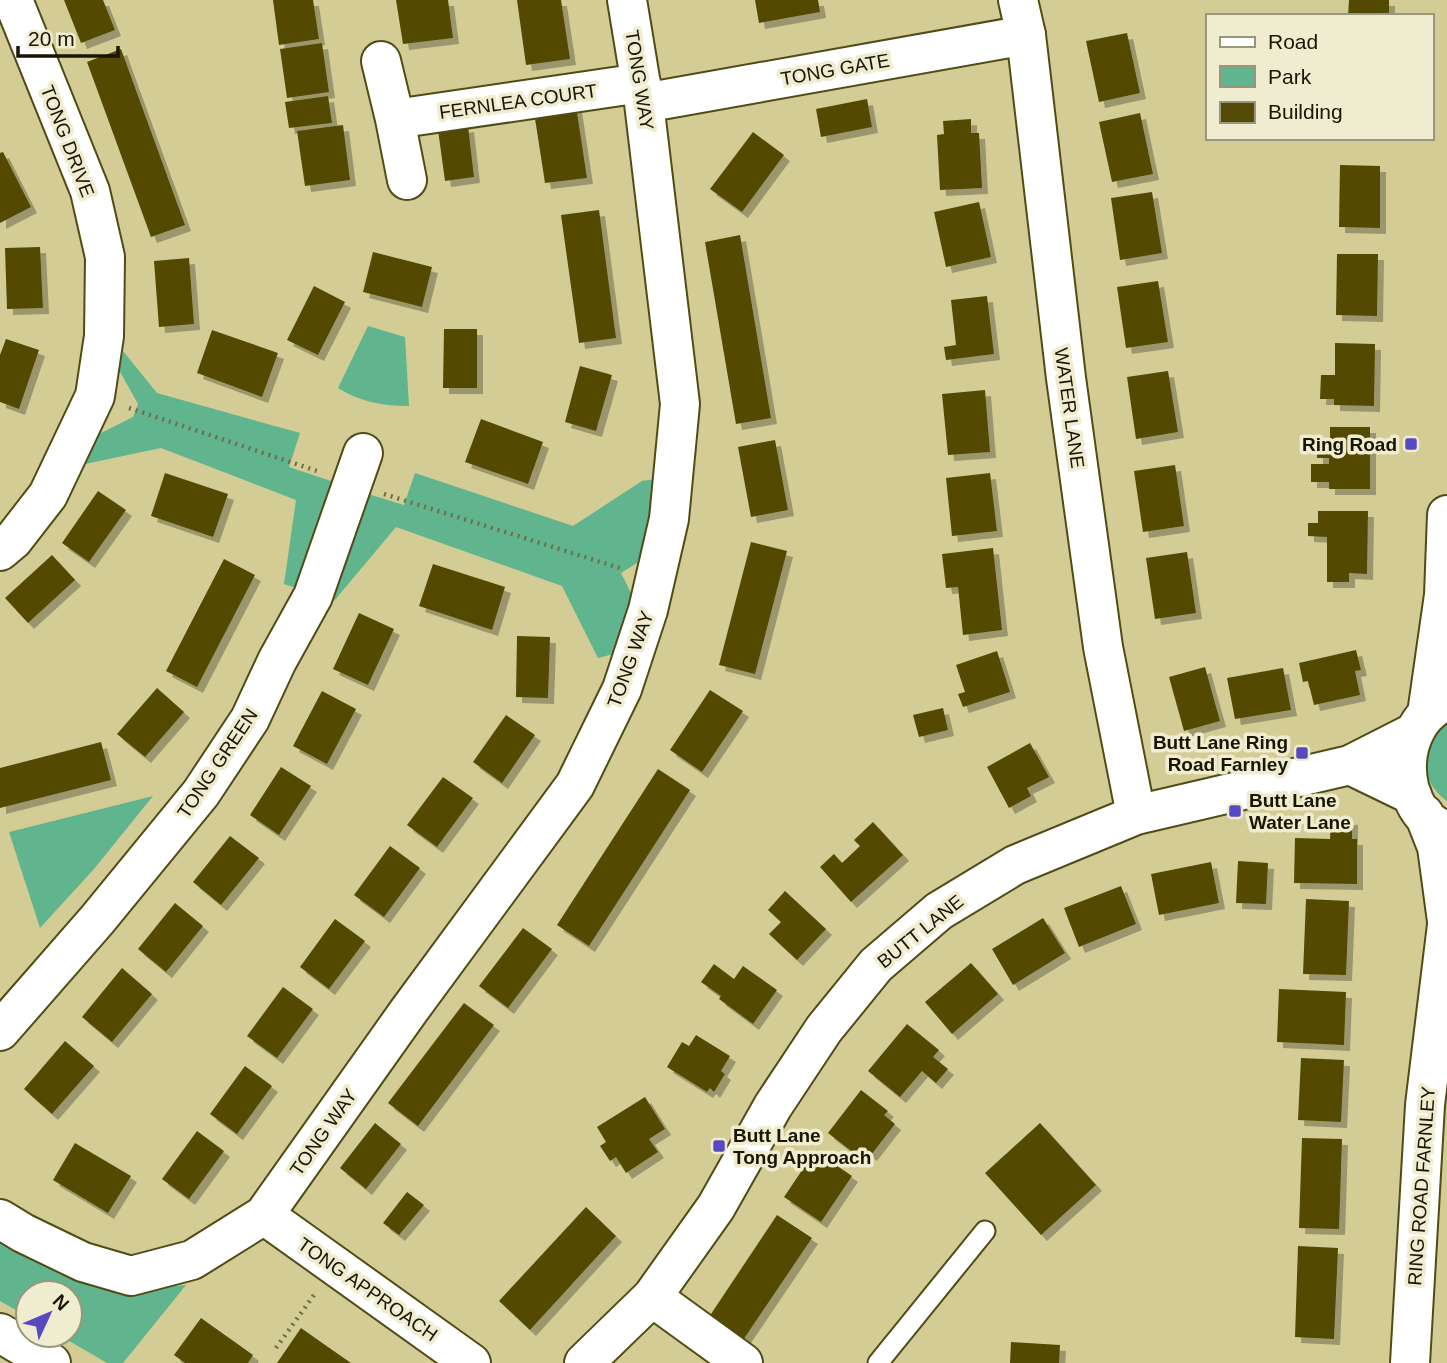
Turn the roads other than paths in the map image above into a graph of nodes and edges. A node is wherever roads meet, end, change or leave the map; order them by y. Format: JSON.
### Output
{"nodes":[{"id":1,"x":13,"y":0,"type":"edge"},
{"id":2,"x":627,"y":0,"type":"edge"},
{"id":3,"x":1022,"y":17,"type":"edge"},
{"id":4,"x":381,"y":61,"type":"dead end"},
{"id":5,"x":642,"y":93,"type":"junction"},
{"id":6,"x":395,"y":119,"type":"junction"},
{"id":7,"x":407,"y":180,"type":"dead end"},
{"id":8,"x":363,"y":453,"type":"dead end"},
{"id":9,"x":1447,"y":515,"type":"edge"},
{"id":10,"x":0,"y":551,"type":"edge"},
{"id":11,"x":1429,"y":716,"type":"edge"},
{"id":12,"x":1350,"y":765,"type":"junction"},
{"id":13,"x":1428,"y":814,"type":"edge"},
{"id":14,"x":1136,"y":815,"type":"junction"},
{"id":15,"x":1447,"y":923,"type":"edge"},
{"id":16,"x":0,"y":1031,"type":"edge"},
{"id":17,"x":264,"y":1215,"type":"junction"},
{"id":18,"x":0,"y":1219,"type":"edge"},
{"id":19,"x":985,"y":1231,"type":"dead end"},
{"id":20,"x":652,"y":1297,"type":"junction"},
{"id":21,"x":0,"y":1333,"type":"edge"},
{"id":22,"x":51,"y":1363,"type":"edge"},
{"id":23,"x":471,"y":1363,"type":"edge"},
{"id":24,"x":584,"y":1363,"type":"edge"},
{"id":25,"x":743,"y":1363,"type":"edge"},
{"id":26,"x":878,"y":1363,"type":"edge"},
{"id":27,"x":1410,"y":1363,"type":"edge"}],
"edges":[{"from":1,"to":10,"type":"main road","name":"TONG DRIVE"},
{"from":2,"to":5,"type":"main road","name":"TONG WAY"},
{"from":3,"to":5,"type":"main road","name":"TONG GATE"},
{"from":3,"to":14,"type":"main road","name":"WATER LANE"},
{"from":4,"to":6,"type":"main road"},
{"from":5,"to":6,"type":"main road","name":"FERNLEA COURT"},
{"from":5,"to":17,"type":"main road","name":"TONG WAY"},
{"from":6,"to":7,"type":"main road"},
{"from":8,"to":16,"type":"main road","name":"TONG GREEN"},
{"from":9,"to":11,"type":"main road"},
{"from":11,"to":12,"type":"main road","name":"BUTT LANE"},
{"from":11,"to":13,"type":"main road","name":"RING ROAD FARNLEY"},
{"from":12,"to":13,"type":"main road"},
{"from":12,"to":14,"type":"main road","name":"BUTT LANE"},
{"from":13,"to":15,"type":"main road","name":"RING ROAD FARNLEY"},
{"from":14,"to":20,"type":"main road","name":"BUTT LANE"},
{"from":15,"to":27,"type":"main road","name":"RING ROAD FARNLEY"},
{"from":17,"to":18,"type":"main road"},
{"from":17,"to":23,"type":"main road","name":"TONG APPROACH"},
{"from":19,"to":26,"type":"lane"},
{"from":20,"to":24,"type":"main road","name":"BUTT LANE"},
{"from":20,"to":25,"type":"main road"},
{"from":21,"to":22,"type":"main road"}]}
